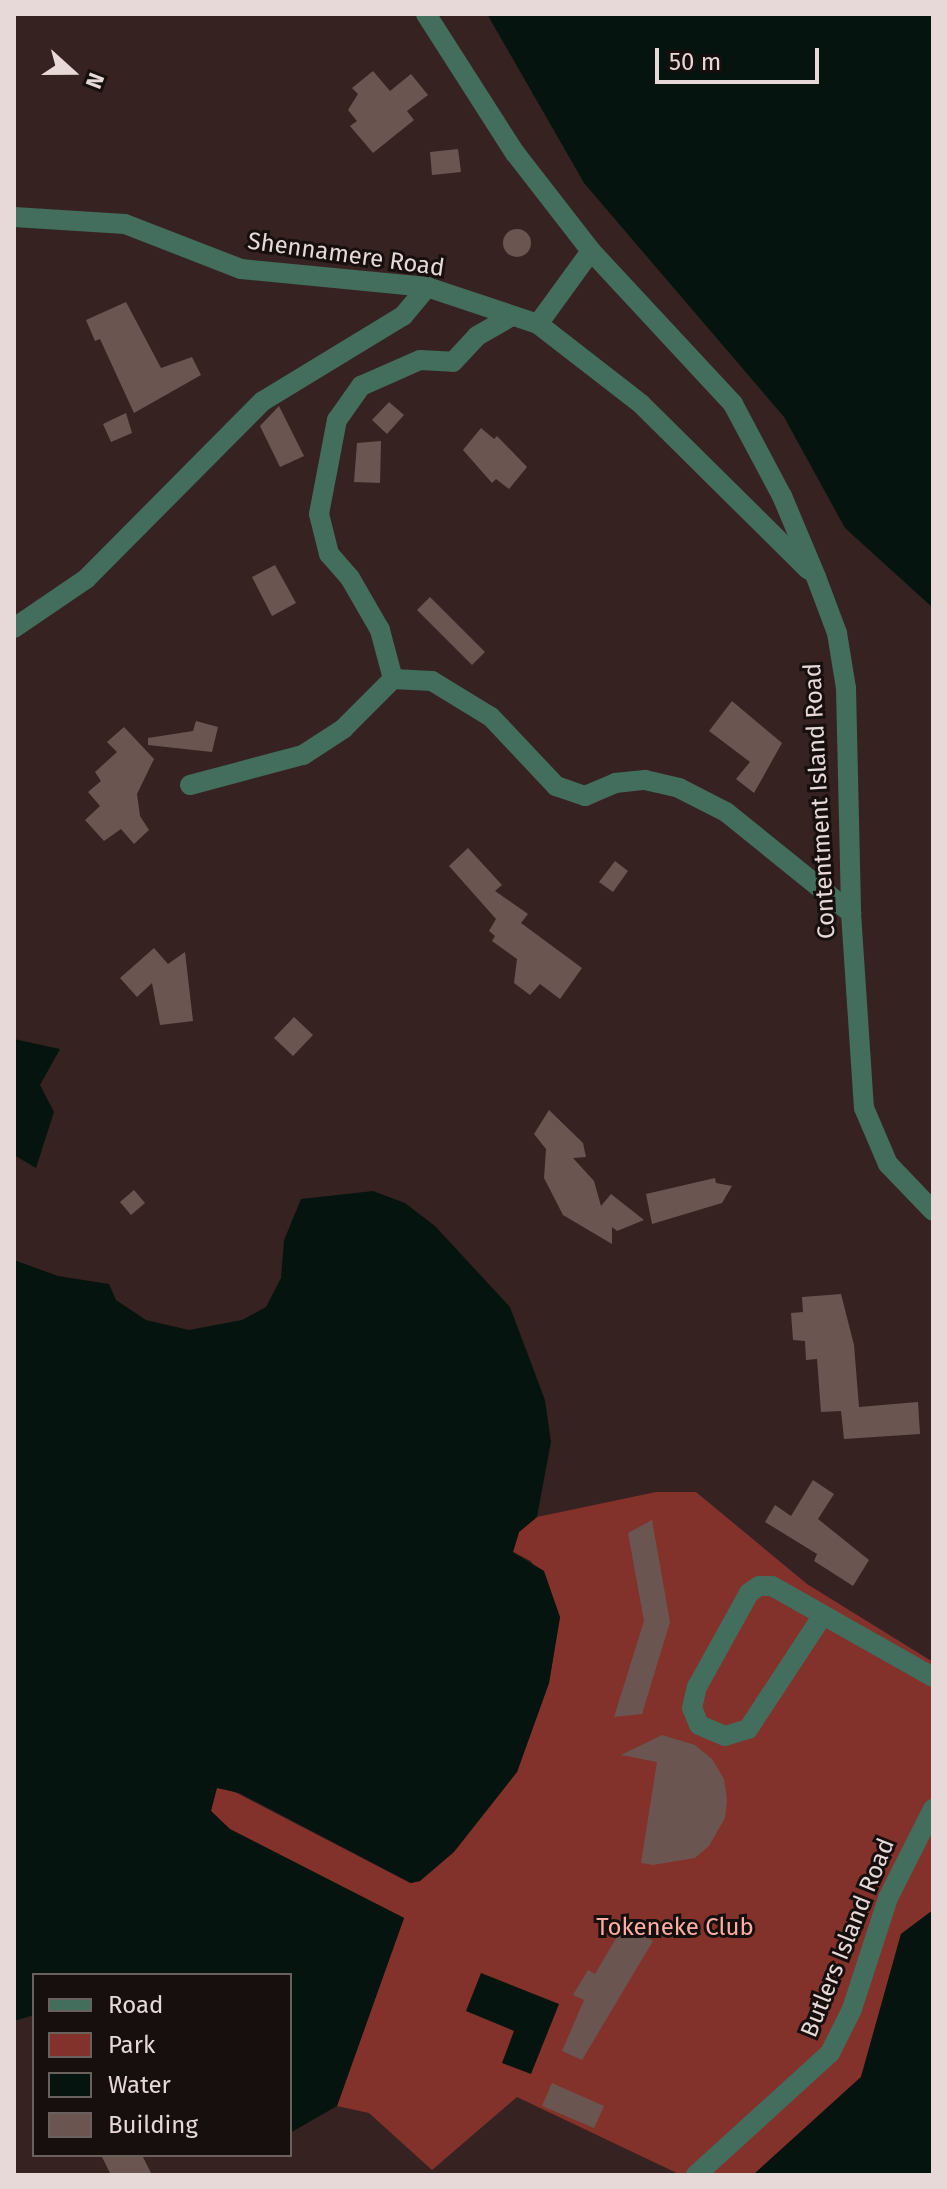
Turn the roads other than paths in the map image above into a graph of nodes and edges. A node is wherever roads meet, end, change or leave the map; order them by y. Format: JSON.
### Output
{"nodes":[{"id":1,"x":426,"y":14,"type":"edge"},
{"id":2,"x":14,"y":217,"type":"edge"},
{"id":3,"x":591,"y":251,"type":"junction"},
{"id":4,"x":427,"y":287,"type":"junction"},
{"id":5,"x":512,"y":316,"type":"junction"},
{"id":6,"x":538,"y":324,"type":"junction"},
{"id":7,"x":816,"y":577,"type":"junction"},
{"id":8,"x":14,"y":628,"type":"edge"},
{"id":9,"x":393,"y":679,"type":"junction"},
{"id":10,"x":190,"y":785,"type":"dead end"},
{"id":11,"x":851,"y":913,"type":"junction"},
{"id":12,"x":933,"y":1211,"type":"edge"},
{"id":13,"x":823,"y":1615,"type":"junction"},
{"id":14,"x":933,"y":1677,"type":"edge"},
{"id":15,"x":933,"y":1809,"type":"edge"},
{"id":16,"x":696,"y":2175,"type":"edge"}],
"edges":[{"from":1,"to":3,"type":"street","name":"Contentment Island Road"},
{"from":2,"to":4,"type":"street","name":"Shennamere Road"},
{"from":3,"to":6,"type":"street"},
{"from":3,"to":7,"type":"street","name":"Contentment Island Road"},
{"from":4,"to":5,"type":"street","name":"Shennamere Road"},
{"from":4,"to":8,"type":"street"},
{"from":5,"to":6,"type":"street","name":"Shennamere Road"},
{"from":5,"to":9,"type":"street"},
{"from":6,"to":7,"type":"street","name":"Shennamere Road"},
{"from":7,"to":11,"type":"street","name":"Contentment Island Road"},
{"from":9,"to":10,"type":"street"},
{"from":9,"to":11,"type":"street"},
{"from":11,"to":12,"type":"street","name":"Contentment Island Road"},
{"from":13,"to":13,"type":"street"},
{"from":13,"to":14,"type":"street"},
{"from":15,"to":16,"type":"street","name":"Butlers Island Road"}]}
